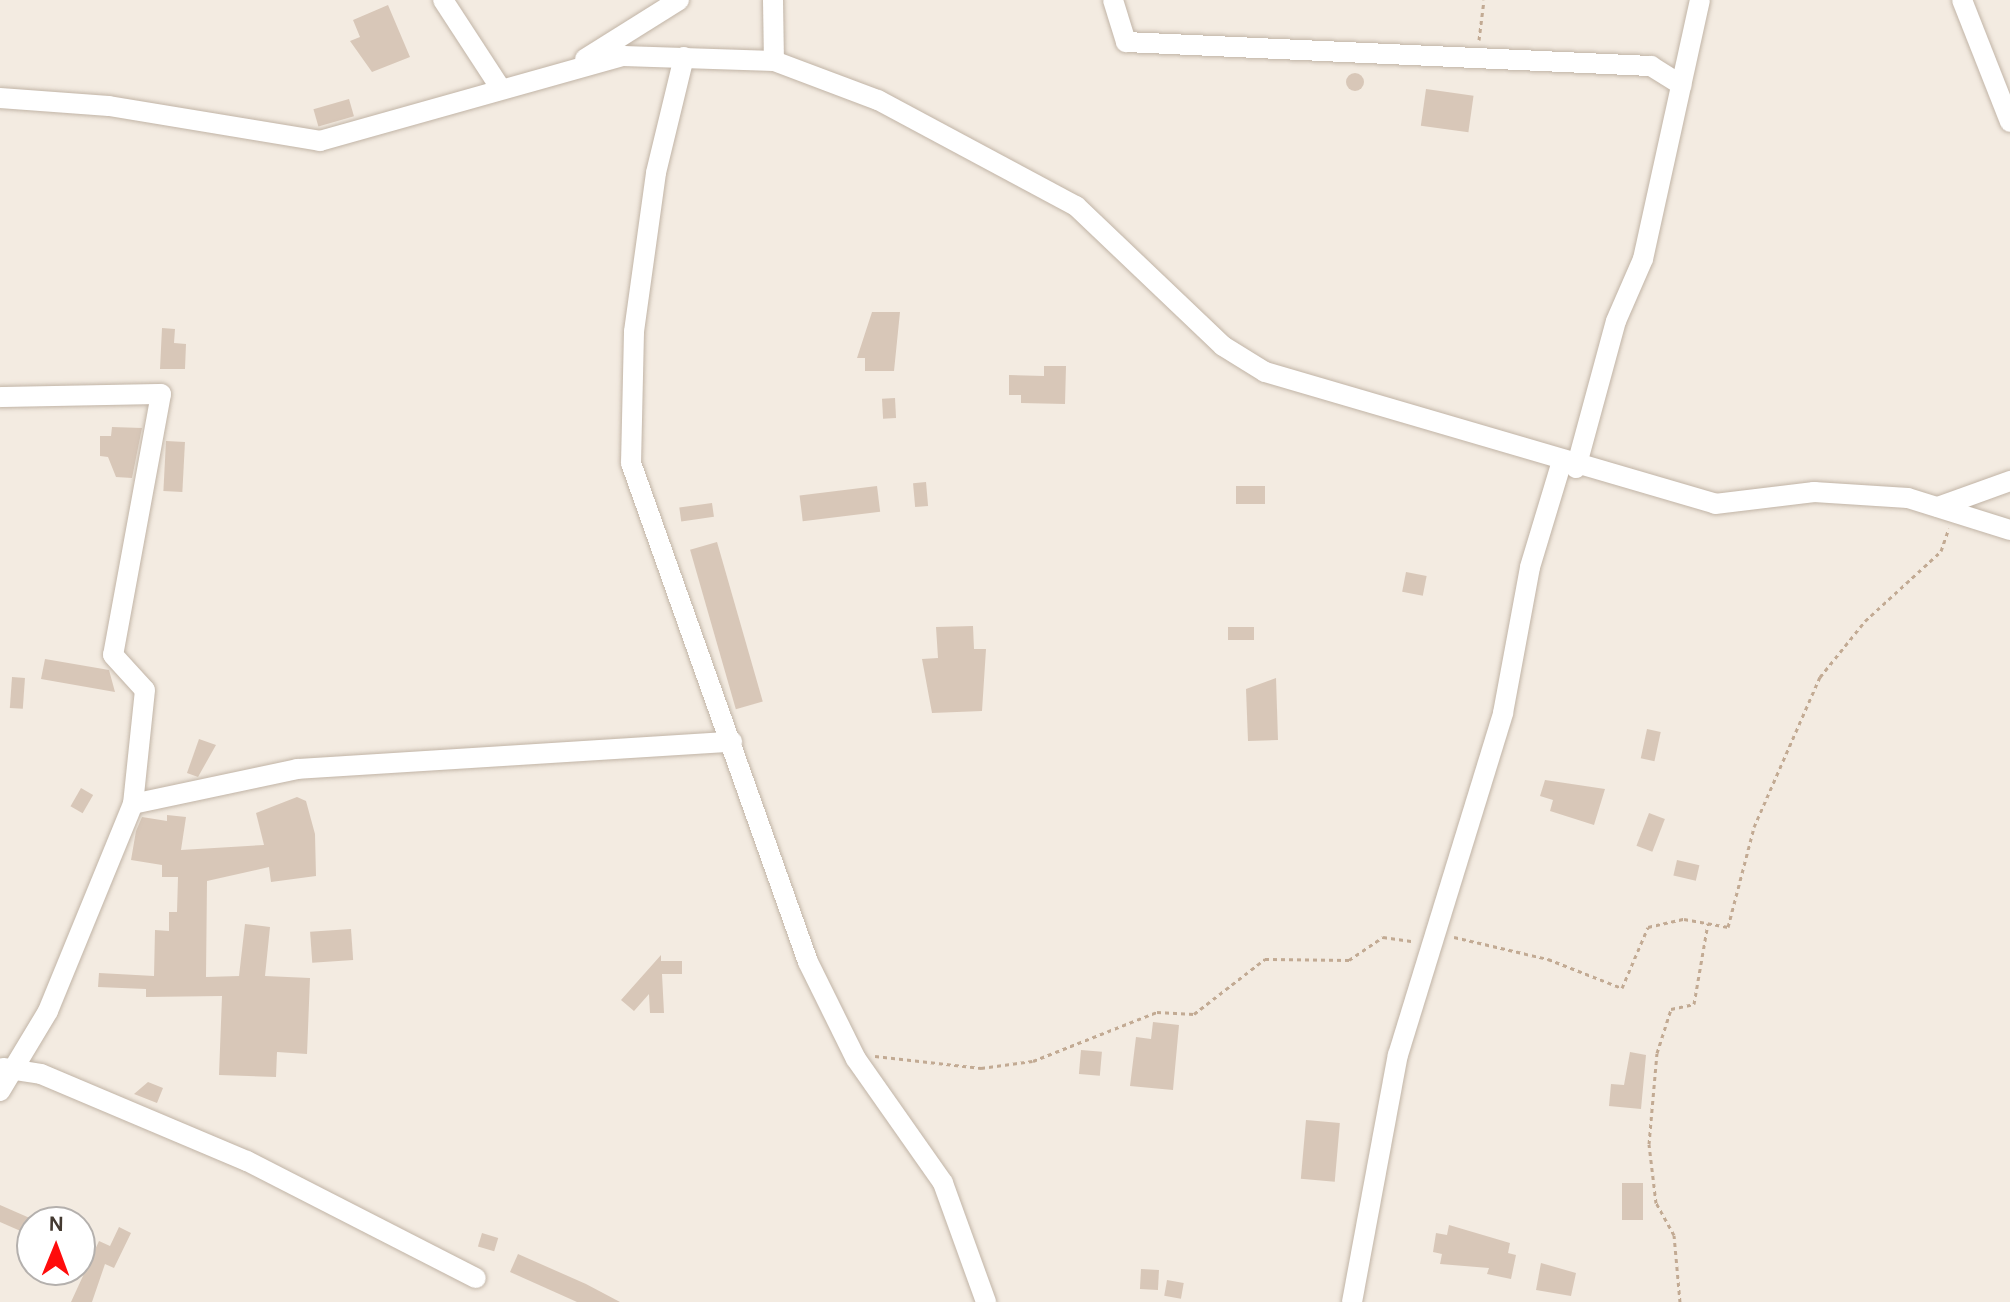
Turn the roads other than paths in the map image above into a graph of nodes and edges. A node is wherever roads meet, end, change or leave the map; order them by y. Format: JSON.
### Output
{"nodes":[{"id":1,"x":443,"y":0,"type":"edge"},
{"id":2,"x":679,"y":0,"type":"edge"},
{"id":3,"x":773,"y":0,"type":"edge"},
{"id":4,"x":1113,"y":0,"type":"edge"},
{"id":5,"x":1700,"y":0,"type":"edge"},
{"id":6,"x":1962,"y":0,"type":"edge"},
{"id":7,"x":684,"y":57,"type":"junction"},
{"id":8,"x":774,"y":61,"type":"junction"},
{"id":9,"x":575,"y":65,"type":"junction"},
{"id":10,"x":1681,"y":85,"type":"junction"},
{"id":11,"x":499,"y":86,"type":"junction"},
{"id":12,"x":0,"y":98,"type":"edge"},
{"id":13,"x":2010,"y":122,"type":"edge"},
{"id":14,"x":0,"y":397,"type":"edge"},
{"id":15,"x":1568,"y":466,"type":"junction"},
{"id":16,"x":2010,"y":481,"type":"edge"},
{"id":17,"x":1946,"y":510,"type":"junction"},
{"id":18,"x":2010,"y":530,"type":"edge"},
{"id":19,"x":732,"y":742,"type":"junction"},
{"id":20,"x":133,"y":804,"type":"junction"},
{"id":21,"x":8,"y":1068,"type":"edge"},
{"id":22,"x":0,"y":1091,"type":"edge"},
{"id":23,"x":476,"y":1278,"type":"dead end"},
{"id":24,"x":986,"y":1302,"type":"edge"},
{"id":25,"x":1352,"y":1302,"type":"edge"}],
"edges":[{"from":1,"to":11,"type":"street"},
{"from":2,"to":9,"type":"street"},
{"from":3,"to":8,"type":"street"},
{"from":4,"to":10,"type":"street"},
{"from":5,"to":10,"type":"street"},
{"from":6,"to":13,"type":"street"},
{"from":7,"to":8,"type":"street"},
{"from":7,"to":9,"type":"street"},
{"from":7,"to":19,"type":"street"},
{"from":8,"to":15,"type":"street"},
{"from":9,"to":11,"type":"street"},
{"from":10,"to":15,"type":"street"},
{"from":11,"to":12,"type":"street"},
{"from":14,"to":20,"type":"street"},
{"from":15,"to":17,"type":"street"},
{"from":15,"to":25,"type":"street"},
{"from":16,"to":17,"type":"street"},
{"from":17,"to":18,"type":"street"},
{"from":19,"to":20,"type":"street"},
{"from":19,"to":24,"type":"street"},
{"from":20,"to":21,"type":"street"},
{"from":21,"to":22,"type":"street"},
{"from":21,"to":23,"type":"street"}]}
